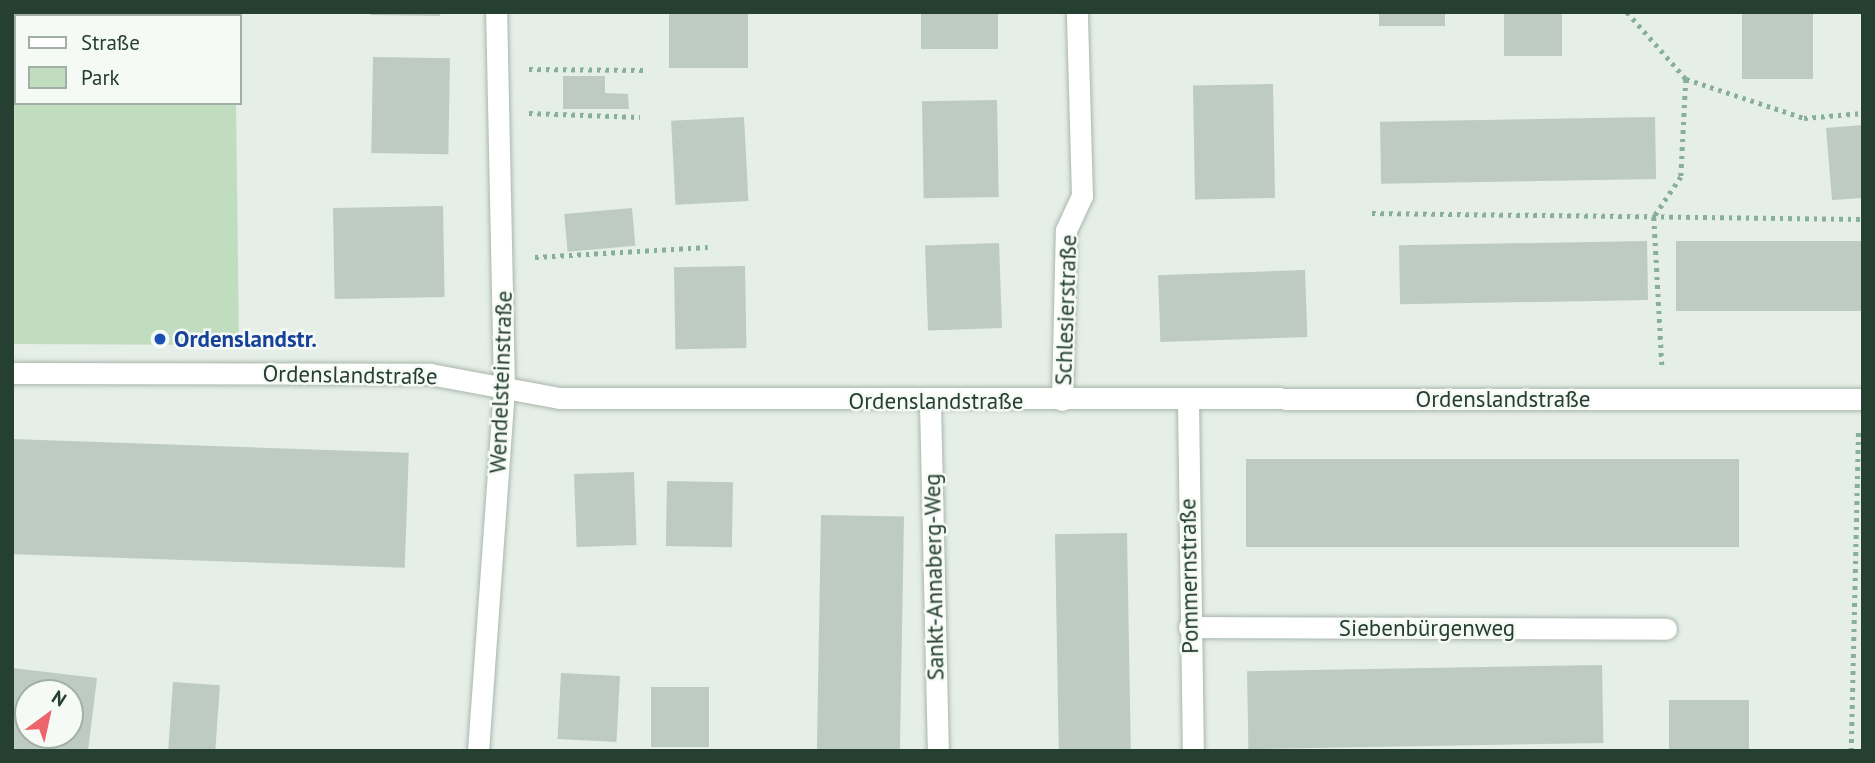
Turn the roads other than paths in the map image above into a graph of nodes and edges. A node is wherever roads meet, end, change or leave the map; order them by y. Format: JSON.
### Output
{"nodes":[{"id":1,"x":496,"y":12,"type":"edge"},
{"id":2,"x":1077,"y":12,"type":"edge"},
{"id":3,"x":12,"y":373,"type":"edge"},
{"id":4,"x":504,"y":388,"type":"junction"},
{"id":5,"x":1861,"y":399,"type":"edge"},
{"id":6,"x":1062,"y":400,"type":"junction"},
{"id":7,"x":1188,"y":401,"type":"junction"},
{"id":8,"x":930,"y":403,"type":"junction"},
{"id":9,"x":1189,"y":626,"type":"junction"},
{"id":10,"x":1666,"y":629,"type":"dead end"},
{"id":11,"x":478,"y":751,"type":"edge"},
{"id":12,"x":938,"y":751,"type":"edge"},
{"id":13,"x":1193,"y":751,"type":"edge"}],
"edges":[{"from":1,"to":4,"type":"street","name":"Wendelsteinstraße"},
{"from":2,"to":6,"type":"street","name":"Schlesierstraße"},
{"from":3,"to":4,"type":"street","name":"Ordenslandstraße"},
{"from":4,"to":8,"type":"street","name":"Ordenslandstraße"},
{"from":4,"to":11,"type":"street","name":"Wendelsteinstraße"},
{"from":5,"to":7,"type":"street","name":"Ordenslandstraße"},
{"from":6,"to":7,"type":"street","name":"Ordenslandstraße"},
{"from":6,"to":8,"type":"street","name":"Ordenslandstraße"},
{"from":7,"to":9,"type":"street","name":"Pommernstraße"},
{"from":8,"to":12,"type":"street","name":"Sankt-Annaberg-Weg"},
{"from":9,"to":10,"type":"street","name":"Siebenbürgenweg"},
{"from":9,"to":13,"type":"street","name":"Pommernstraße"}]}
